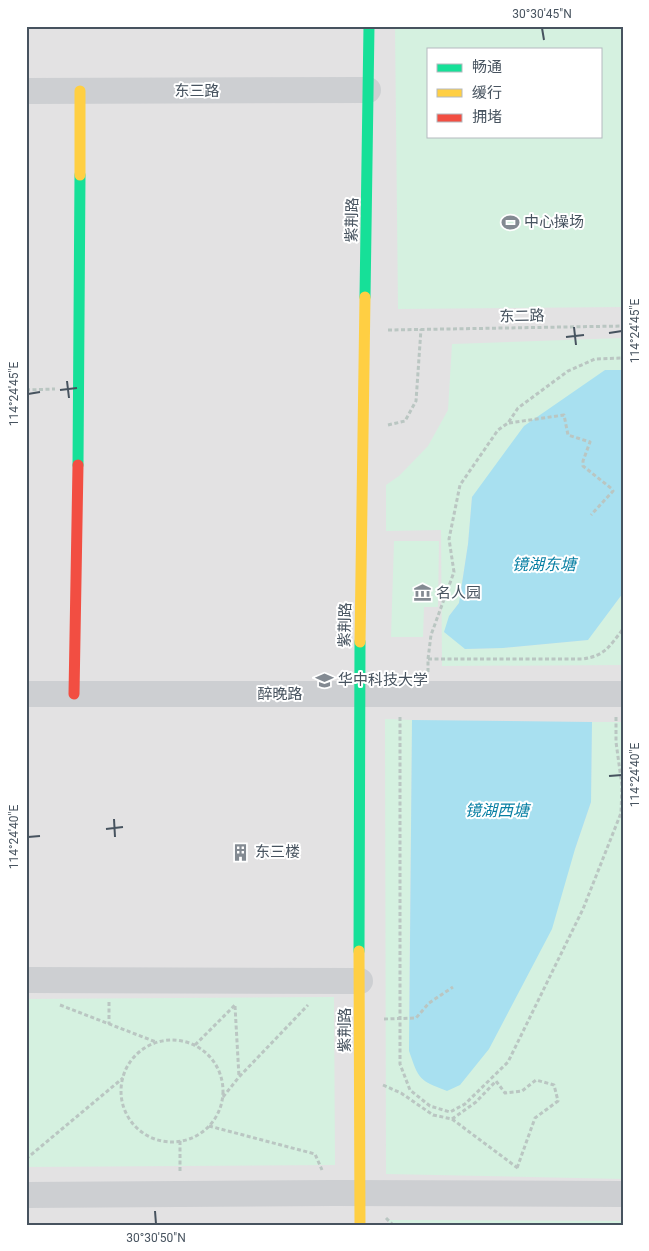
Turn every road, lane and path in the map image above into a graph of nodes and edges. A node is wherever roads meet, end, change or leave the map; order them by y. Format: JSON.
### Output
{"nodes":[{"id":1,"x":368,"y":26,"type":"edge"},
{"id":2,"x":368,"y":90,"type":"junction"},
{"id":3,"x":26,"y":91,"type":"edge"},
{"id":4,"x":80,"y":91,"type":"junction"},
{"id":5,"x":623,"y":326,"type":"edge"},
{"id":6,"x":421,"y":329,"type":"junction"},
{"id":7,"x":365,"y":330,"type":"junction"},
{"id":8,"x":623,"y":358,"type":"edge"},
{"id":9,"x":508,"y":423,"type":"junction"},
{"id":10,"x":364,"y":424,"type":"junction"},
{"id":11,"x":591,"y":515,"type":"dead end"},
{"id":12,"x":623,"y":629,"type":"edge"},
{"id":13,"x":26,"y":694,"type":"edge"},
{"id":14,"x":74,"y":694,"type":"junction"},
{"id":15,"x":359,"y":694,"type":"junction"},
{"id":16,"x":623,"y":694,"type":"edge"},
{"id":17,"x":400,"y":739,"type":"dead end"},
{"id":18,"x":616,"y":742,"type":"dead end"},
{"id":19,"x":26,"y":980,"type":"edge"},
{"id":20,"x":331,"y":981,"type":"junction"},
{"id":21,"x":360,"y":981,"type":"junction"},
{"id":22,"x":453,"y":987,"type":"dead end"},
{"id":23,"x":235,"y":993,"type":"junction"},
{"id":24,"x":54,"y":1003,"type":"dead end"},
{"id":25,"x":400,"y":1019,"type":"junction"},
{"id":26,"x":156,"y":1042,"type":"junction"},
{"id":27,"x":195,"y":1045,"type":"junction"},
{"id":28,"x":360,"y":1074,"type":"junction"},
{"id":29,"x":239,"y":1077,"type":"junction"},
{"id":30,"x":123,"y":1078,"type":"junction"},
{"id":31,"x":223,"y":1097,"type":"junction"},
{"id":32,"x":452,"y":1119,"type":"junction"},
{"id":33,"x":209,"y":1126,"type":"junction"},
{"id":34,"x":180,"y":1141,"type":"junction"},
{"id":35,"x":26,"y":1159,"type":"edge"},
{"id":36,"x":517,"y":1168,"type":"junction"},
{"id":37,"x":524,"y":1173,"type":"dead end"},
{"id":38,"x":333,"y":1193,"type":"junction"},
{"id":39,"x":360,"y":1193,"type":"junction"},
{"id":40,"x":181,"y":1194,"type":"junction"},
{"id":41,"x":623,"y":1194,"type":"edge"},
{"id":42,"x":26,"y":1195,"type":"edge"},
{"id":43,"x":360,"y":1225,"type":"edge"}],
"edges":[{"from":1,"to":2,"type":"street","name":"紫荆路"},
{"from":2,"to":4,"type":"street","name":"东三路"},
{"from":2,"to":7,"type":"street","name":"紫荆路"},
{"from":3,"to":4,"type":"street","name":"东三路"},
{"from":4,"to":14,"type":"street"},
{"from":5,"to":6,"type":"path","name":"东二路"},
{"from":6,"to":7,"type":"path","name":"东二路"},
{"from":6,"to":10,"type":"path"},
{"from":7,"to":10,"type":"street","name":"紫荆路"},
{"from":8,"to":9,"type":"path"},
{"from":9,"to":11,"type":"path"},
{"from":9,"to":12,"type":"path"},
{"from":10,"to":15,"type":"street","name":"紫荆路"},
{"from":13,"to":14,"type":"street","name":"醉晚路"},
{"from":14,"to":15,"type":"street","name":"醉晚路"},
{"from":15,"to":16,"type":"street","name":"醉晚路"},
{"from":15,"to":21,"type":"street","name":"紫荆路"},
{"from":17,"to":25,"type":"path"},
{"from":18,"to":25,"type":"path"},
{"from":19,"to":23,"type":"street"},
{"from":20,"to":21,"type":"street"},
{"from":20,"to":23,"type":"street"},
{"from":20,"to":29,"type":"path"},
{"from":21,"to":28,"type":"street","name":"紫荆路"},
{"from":22,"to":25,"type":"path"},
{"from":23,"to":27,"type":"path"},
{"from":23,"to":29,"type":"path"},
{"from":24,"to":26,"type":"path"},
{"from":26,"to":27,"type":"path"},
{"from":26,"to":30,"type":"path"},
{"from":27,"to":31,"type":"path"},
{"from":28,"to":32,"type":"path"},
{"from":28,"to":39,"type":"street","name":"紫荆路"},
{"from":29,"to":31,"type":"path"},
{"from":30,"to":34,"type":"path"},
{"from":30,"to":35,"type":"path"},
{"from":31,"to":33,"type":"path"},
{"from":32,"to":36,"type":"path"},
{"from":32,"to":36,"type":"path"},
{"from":33,"to":34,"type":"path"},
{"from":33,"to":38,"type":"path"},
{"from":34,"to":40,"type":"path"},
{"from":36,"to":37,"type":"path"},
{"from":38,"to":39,"type":"street"},
{"from":38,"to":40,"type":"street"},
{"from":39,"to":41,"type":"street"},
{"from":39,"to":43,"type":"street","name":"紫荆路"},
{"from":40,"to":42,"type":"street"}]}
